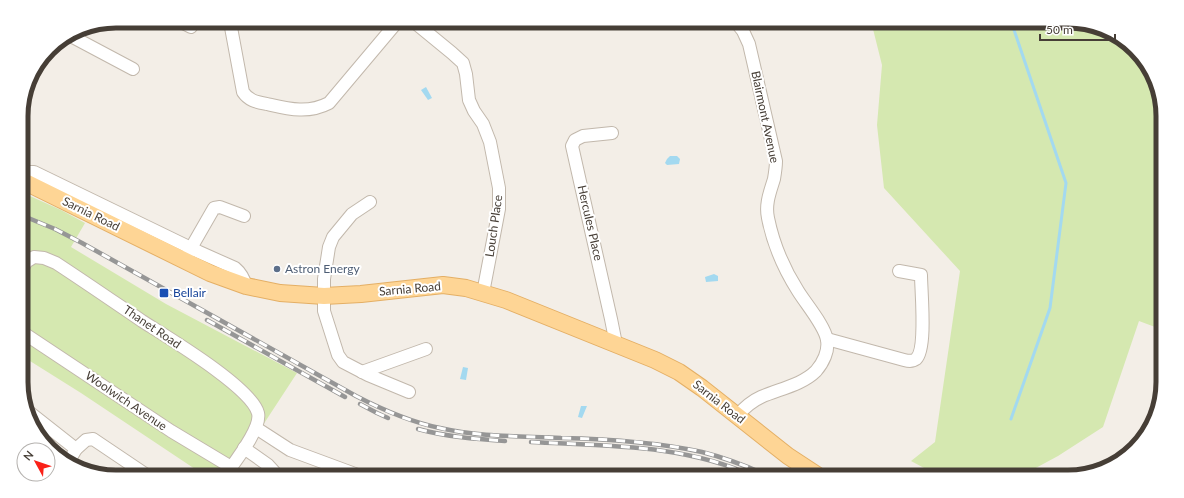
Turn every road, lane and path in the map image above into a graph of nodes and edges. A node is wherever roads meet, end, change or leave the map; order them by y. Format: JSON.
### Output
{"nodes":[{"id":1,"x":231,"y":28,"type":"edge"},
{"id":2,"x":392,"y":28,"type":"edge"},
{"id":3,"x":422,"y":28,"type":"edge"},
{"id":4,"x":741,"y":28,"type":"edge"},
{"id":5,"x":75,"y":38,"type":"edge"},
{"id":6,"x":133,"y":69,"type":"dead end"},
{"id":7,"x":612,"y":133,"type":"dead end"},
{"id":8,"x":28,"y":172,"type":"edge"},
{"id":9,"x":28,"y":183,"type":"edge"},
{"id":10,"x":370,"y":202,"type":"dead end"},
{"id":11,"x":109,"y":216,"type":"junction"},
{"id":12,"x":244,"y":216,"type":"dead end"},
{"id":13,"x":188,"y":254,"type":"junction"},
{"id":14,"x":28,"y":261,"type":"edge"},
{"id":15,"x":899,"y":272,"type":"dead end"},
{"id":16,"x":483,"y":293,"type":"junction"},
{"id":17,"x":324,"y":296,"type":"junction"},
{"id":18,"x":28,"y":336,"type":"edge"},
{"id":19,"x":827,"y":339,"type":"junction"},
{"id":20,"x":616,"y":344,"type":"junction"},
{"id":21,"x":426,"y":349,"type":"dead end"},
{"id":22,"x":362,"y":372,"type":"junction"},
{"id":23,"x":409,"y":392,"type":"dead end"},
{"id":24,"x":737,"y":416,"type":"junction"},
{"id":25,"x":36,"y":417,"type":"edge"},
{"id":26,"x":256,"y":428,"type":"junction"},
{"id":27,"x":244,"y":448,"type":"junction"},
{"id":28,"x":76,"y":449,"type":"junction"},
{"id":29,"x":71,"y":457,"type":"edge"},
{"id":30,"x":139,"y":470,"type":"edge"},
{"id":31,"x":225,"y":470,"type":"edge"},
{"id":32,"x":229,"y":470,"type":"edge"},
{"id":33,"x":273,"y":470,"type":"edge"},
{"id":34,"x":342,"y":470,"type":"edge"},
{"id":35,"x":809,"y":470,"type":"edge"}],
"edges":[{"from":1,"to":2,"type":"street"},
{"from":3,"to":16,"type":"street","name":"Louch Place"},
{"from":4,"to":19,"type":"street","name":"Blairmont Avenue"},
{"from":5,"to":6,"type":"street"},
{"from":7,"to":20,"type":"street","name":"Hercules Place"},
{"from":8,"to":11,"type":"street"},
{"from":9,"to":11,"type":"main road","name":"Sarnia Road"},
{"from":10,"to":17,"type":"street"},
{"from":11,"to":13,"type":"main road","name":"Sarnia Road"},
{"from":12,"to":13,"type":"street"},
{"from":13,"to":17,"type":"main road","name":"Sarnia Road"},
{"from":14,"to":26,"type":"street","name":"Thanet Road"},
{"from":15,"to":19,"type":"street"},
{"from":16,"to":17,"type":"main road","name":"Sarnia Road"},
{"from":16,"to":20,"type":"main road","name":"Sarnia Road"},
{"from":17,"to":22,"type":"street"},
{"from":18,"to":31,"type":"street","name":"Woolwich Avenue"},
{"from":19,"to":24,"type":"street"},
{"from":20,"to":24,"type":"main road","name":"Sarnia Road"},
{"from":21,"to":22,"type":"street"},
{"from":22,"to":23,"type":"street"},
{"from":24,"to":35,"type":"main road","name":"Sarnia Road"},
{"from":25,"to":28,"type":"street"},
{"from":26,"to":27,"type":"street"},
{"from":26,"to":34,"type":"street"},
{"from":27,"to":32,"type":"street"},
{"from":27,"to":33,"type":"street"},
{"from":28,"to":29,"type":"street"},
{"from":28,"to":30,"type":"street"}]}
